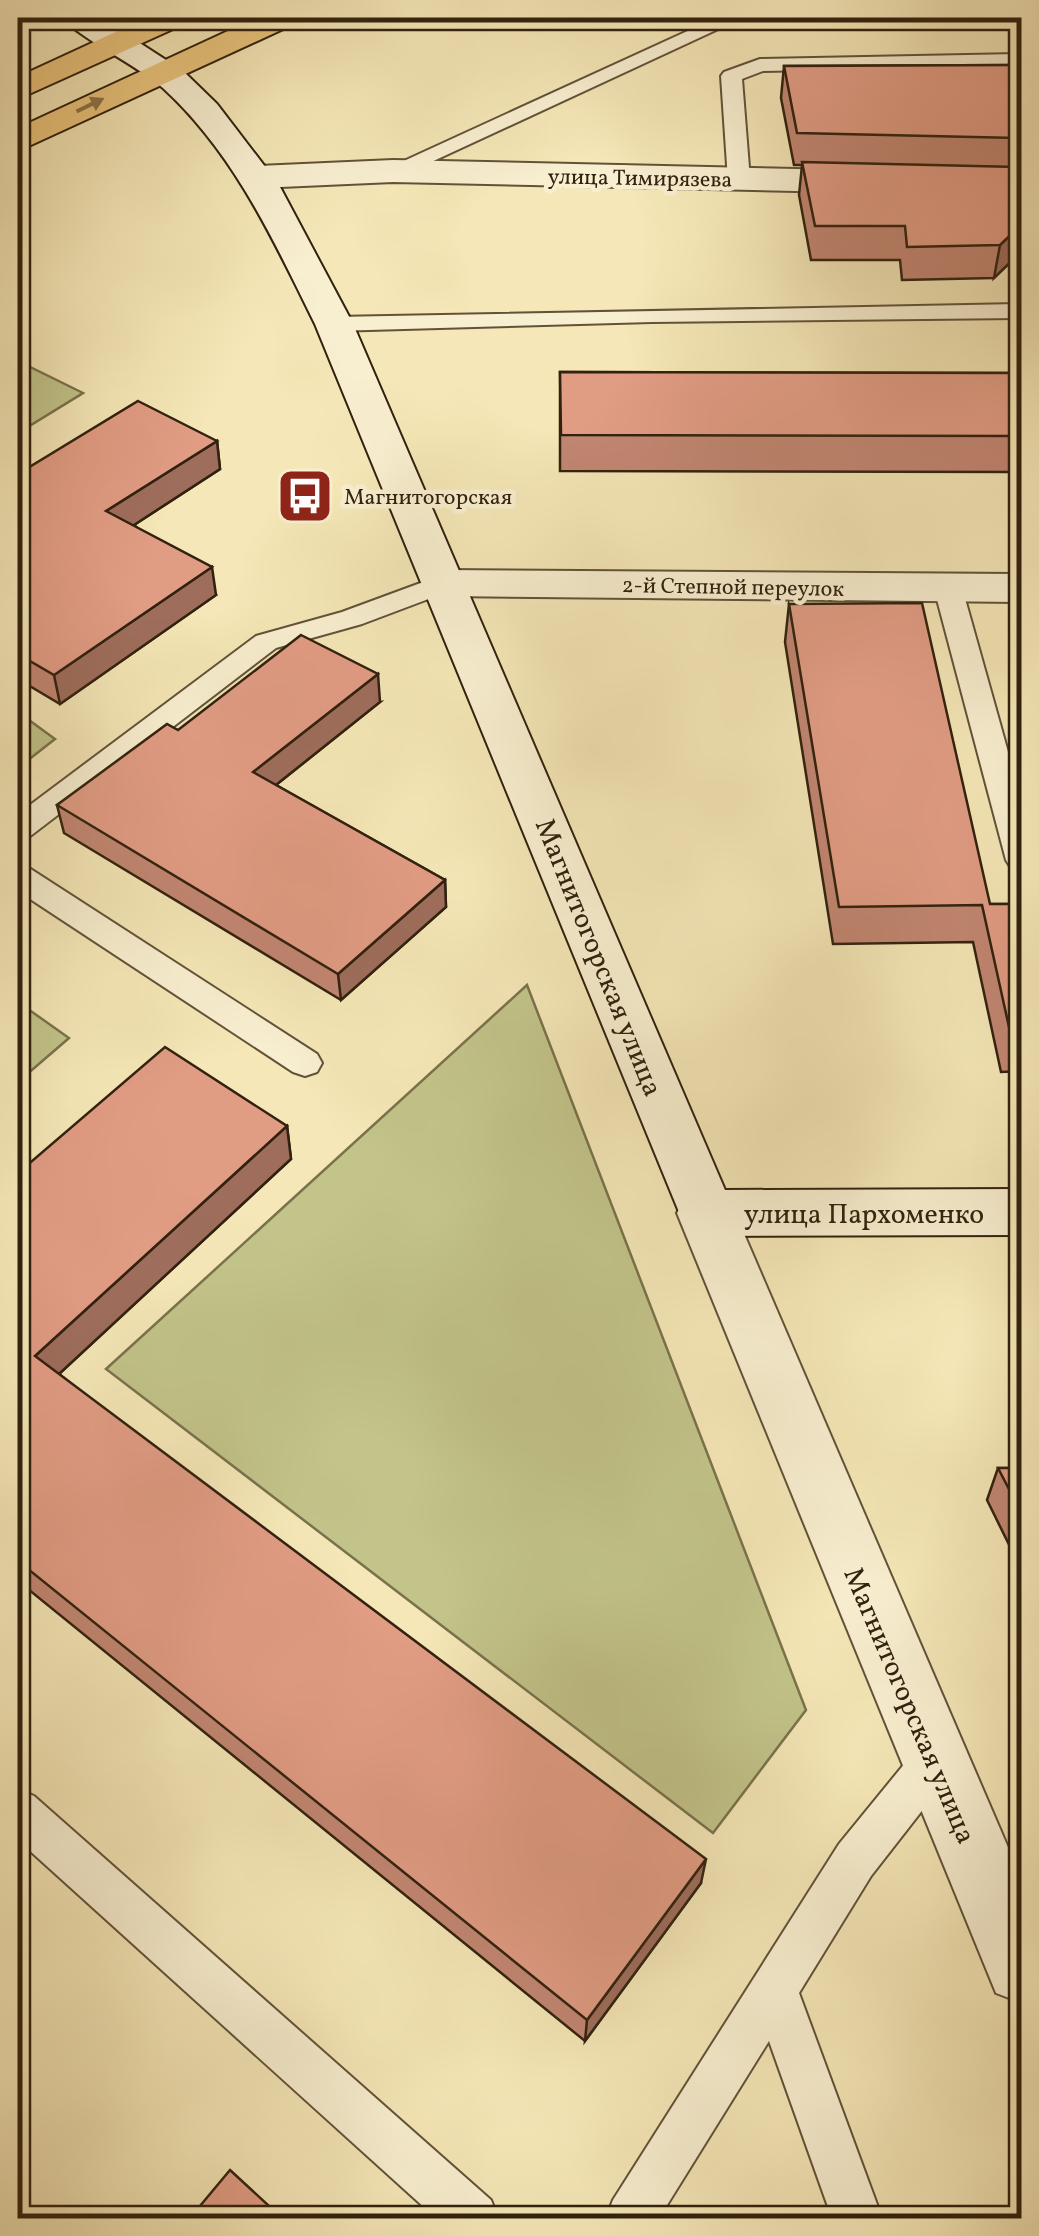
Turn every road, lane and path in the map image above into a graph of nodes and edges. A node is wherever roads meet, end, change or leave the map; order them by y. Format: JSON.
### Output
{"nodes":[{"id":1,"x":79,"y":18,"type":"edge"},
{"id":2,"x":172,"y":18,"type":"edge"},
{"id":3,"x":282,"y":18,"type":"edge"},
{"id":4,"x":732,"y":18,"type":"edge"},
{"id":5,"x":119,"y":40,"type":"junction"},
{"id":6,"x":1022,"y":60,"type":"edge"},
{"id":7,"x":163,"y":70,"type":"junction"},
{"id":8,"x":18,"y":89,"type":"edge"},
{"id":9,"x":18,"y":141,"type":"edge"},
{"id":10,"x":393,"y":171,"type":"junction"},
{"id":11,"x":258,"y":177,"type":"junction"},
{"id":12,"x":739,"y":180,"type":"junction"},
{"id":13,"x":1021,"y":186,"type":"edge"},
{"id":14,"x":1022,"y":311,"type":"edge"},
{"id":15,"x":334,"y":324,"type":"junction"},
{"id":16,"x":445,"y":582,"type":"junction"},
{"id":17,"x":948,"y":588,"type":"junction"},
{"id":18,"x":1022,"y":588,"type":"edge"},
{"id":19,"x":18,"y":829,"type":"edge"},
{"id":20,"x":1022,"y":860,"type":"edge"},
{"id":21,"x":18,"y":876,"type":"edge"},
{"id":22,"x":305,"y":1063,"type":"dead end"},
{"id":23,"x":1022,"y":1212,"type":"edge"},
{"id":24,"x":706,"y":1213,"type":"junction"},
{"id":25,"x":934,"y":1761,"type":"junction"},
{"id":26,"x":18,"y":1811,"type":"edge"},
{"id":27,"x":1022,"y":1967,"type":"edge"},
{"id":28,"x":773,"y":1987,"type":"junction"},
{"id":29,"x":473,"y":2218,"type":"edge"},
{"id":30,"x":631,"y":2218,"type":"edge"},
{"id":31,"x":857,"y":2218,"type":"edge"}],
"edges":[{"from":1,"to":5,"type":"street","name":"Магнитогорская улица"},
{"from":2,"to":5,"type":"main road"},
{"from":3,"to":7,"type":"main road"},
{"from":4,"to":10,"type":"lane"},
{"from":5,"to":7,"type":"street","name":"Магнитогорская улица"},
{"from":5,"to":8,"type":"main road"},
{"from":6,"to":12,"type":"lane"},
{"from":9,"to":7,"type":"main road","one_way":true},
{"from":7,"to":11,"type":"street","name":"Магнитогорская улица"},
{"from":10,"to":11,"type":"street","name":"улица Тимирязева"},
{"from":10,"to":12,"type":"street","name":"улица Тимирязева"},
{"from":11,"to":15,"type":"street","name":"Магнитогорская улица"},
{"from":12,"to":13,"type":"street","name":"улица Тимирязева"},
{"from":14,"to":15,"type":"lane"},
{"from":15,"to":16,"type":"street","name":"Магнитогорская улица"},
{"from":16,"to":17,"type":"street","name":"2-й Степной переулок"},
{"from":16,"to":19,"type":"lane"},
{"from":16,"to":24,"type":"street","name":"Магнитогорская улица"},
{"from":17,"to":18,"type":"street","name":"2-й Степной переулок"},
{"from":17,"to":20,"type":"lane"},
{"from":21,"to":22,"type":"lane"},
{"from":23,"to":24,"type":"street","name":"улица Пархоменко"},
{"from":24,"to":25,"type":"street","name":"Магнитогорская улица"},
{"from":25,"to":27,"type":"street","name":"Магнитогорская улица"},
{"from":25,"to":28,"type":"lane"},
{"from":26,"to":29,"type":"lane"},
{"from":28,"to":30,"type":"lane"},
{"from":28,"to":31,"type":"lane"}]}
